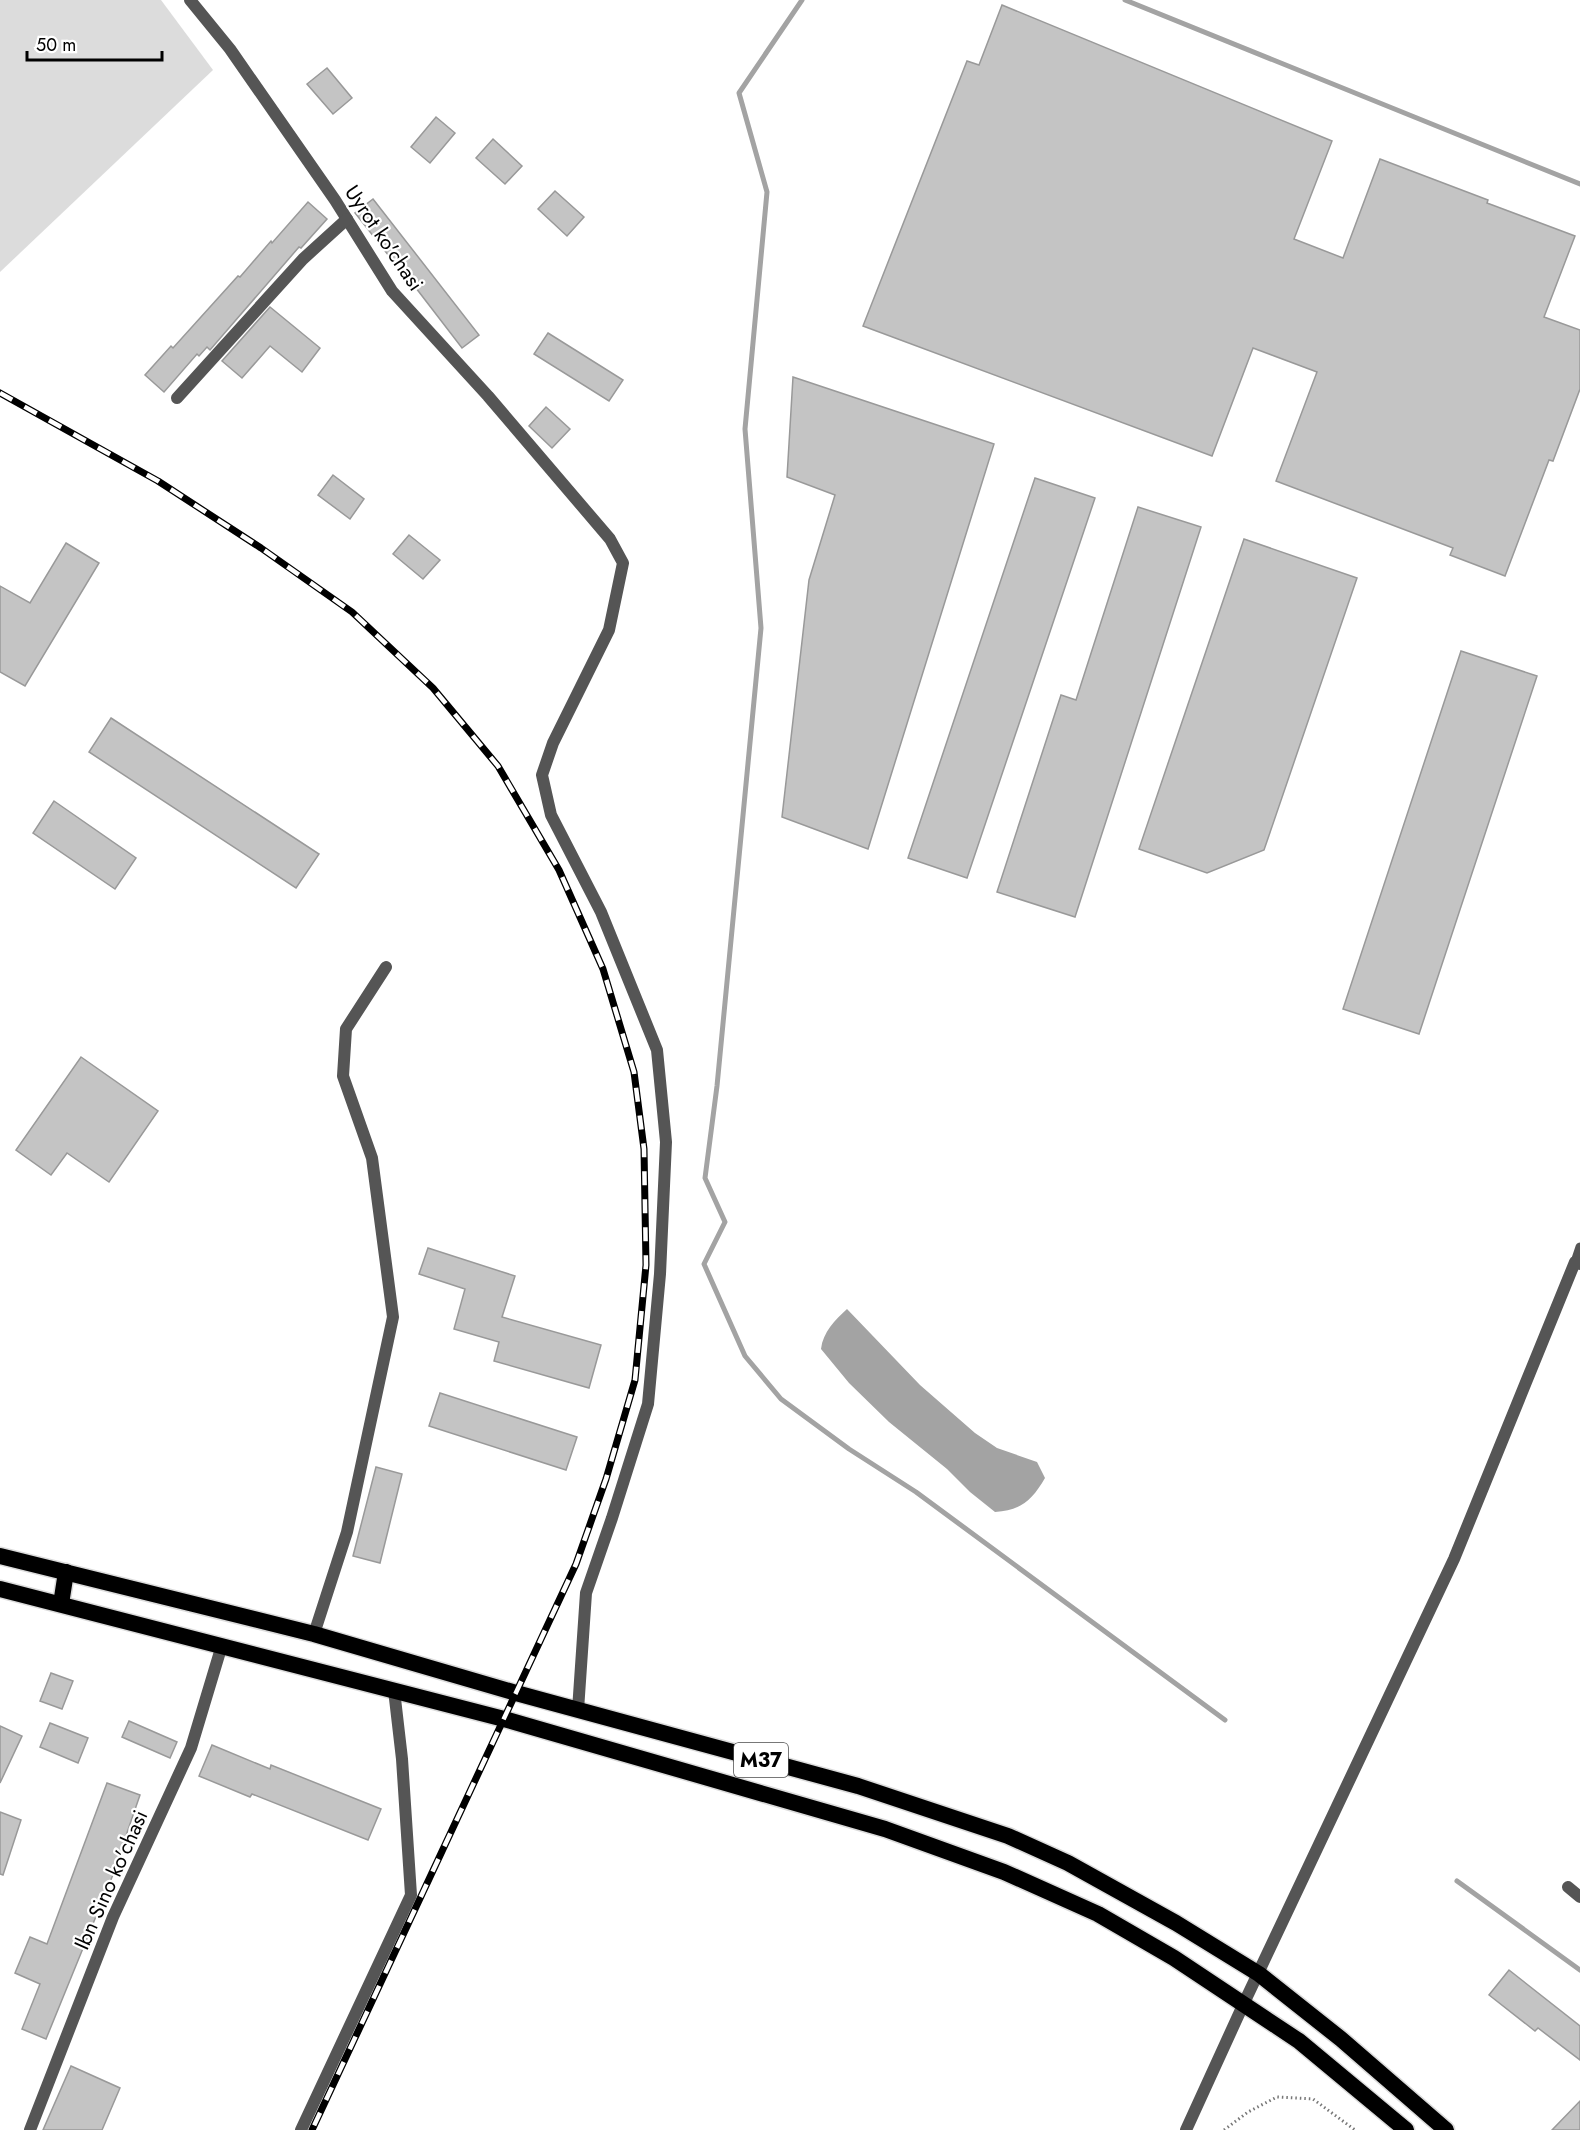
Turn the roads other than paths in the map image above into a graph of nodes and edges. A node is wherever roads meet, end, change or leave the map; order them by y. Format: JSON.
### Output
{"nodes":[{"id":1,"x":190,"y":0,"type":"edge"},
{"id":2,"x":347,"y":219,"type":"junction"},
{"id":3,"x":177,"y":398,"type":"dead end"},
{"id":4,"x":386,"y":967,"type":"dead end"},
{"id":5,"x":1580,"y":1247,"type":"edge"},
{"id":6,"x":1577,"y":1263,"type":"edge"},
{"id":7,"x":0,"y":1556,"type":"edge"},
{"id":8,"x":66,"y":1572,"type":"junction"},
{"id":9,"x":0,"y":1589,"type":"edge"},
{"id":10,"x":61,"y":1604,"type":"junction"},
{"id":11,"x":314,"y":1634,"type":"junction"},
{"id":12,"x":222,"y":1645,"type":"junction"},
{"id":13,"x":394,"y":1690,"type":"junction"},
{"id":14,"x":578,"y":1710,"type":"junction"},
{"id":15,"x":1568,"y":1887,"type":"dead end"},
{"id":16,"x":1580,"y":1897,"type":"edge"},
{"id":17,"x":1258,"y":1974,"type":"junction"},
{"id":18,"x":1244,"y":2003,"type":"junction"},
{"id":19,"x":30,"y":2130,"type":"edge"},
{"id":20,"x":301,"y":2130,"type":"edge"},
{"id":21,"x":1186,"y":2130,"type":"edge"},
{"id":22,"x":1406,"y":2130,"type":"edge"},
{"id":23,"x":1446,"y":2130,"type":"edge"}],
"edges":[{"from":1,"to":2,"type":"street","name":"Uyrot ko'chasi"},
{"from":2,"to":3,"type":"street"},
{"from":2,"to":14,"type":"street","name":"Uyrot ko'chasi"},
{"from":4,"to":11,"type":"street"},
{"from":5,"to":6,"type":"lane"},
{"from":6,"to":17,"type":"street"},
{"from":7,"to":8,"type":"highway","number":"M37"},
{"from":8,"to":10,"type":"highway"},
{"from":8,"to":11,"type":"highway","number":"M37"},
{"from":9,"to":10,"type":"highway","number":"M37"},
{"from":10,"to":12,"type":"highway","number":"M37"},
{"from":11,"to":14,"type":"highway","number":"M37"},
{"from":12,"to":13,"type":"highway","number":"M37"},
{"from":12,"to":19,"type":"street","name":"Ibn Sino ko'chasi"},
{"from":13,"to":18,"type":"highway","number":"M37"},
{"from":13,"to":20,"type":"street"},
{"from":14,"to":17,"type":"highway","number":"M37"},
{"from":15,"to":16,"type":"street"},
{"from":17,"to":18,"type":"street"},
{"from":17,"to":23,"type":"highway","number":"M37"},
{"from":18,"to":21,"type":"street"},
{"from":18,"to":22,"type":"highway","number":"M37"}]}
